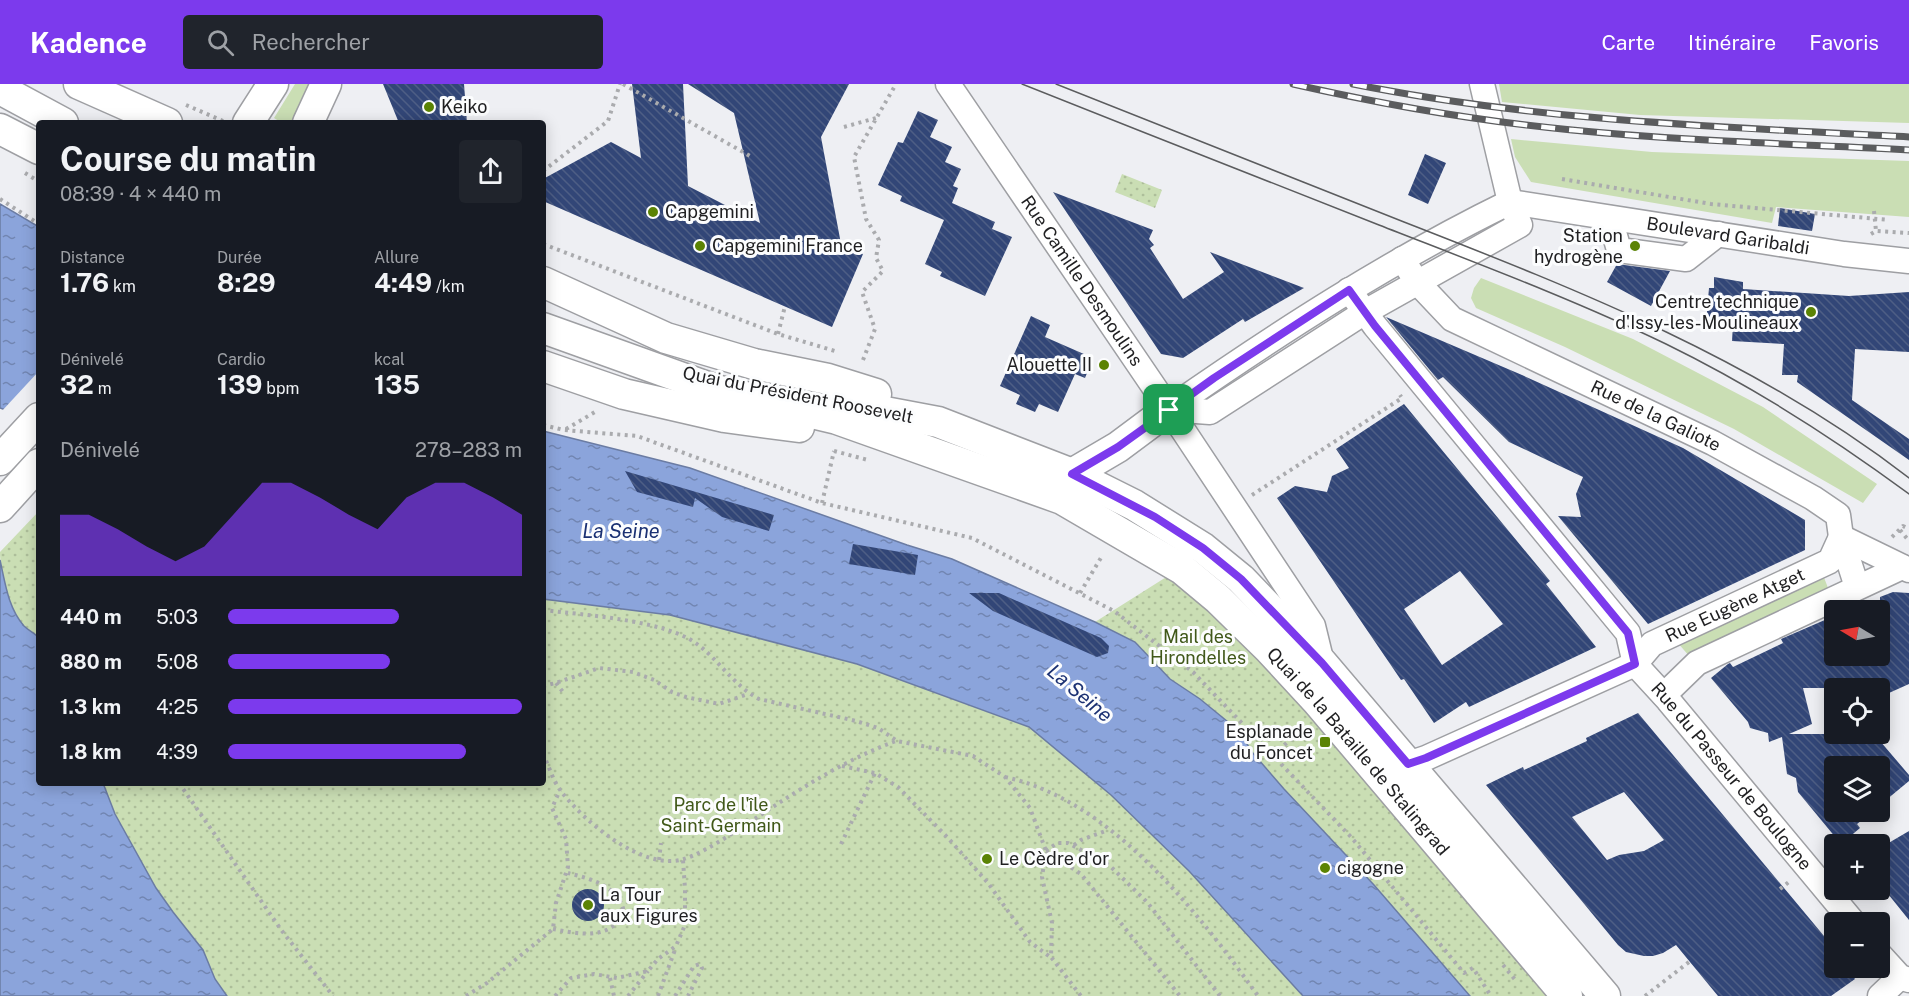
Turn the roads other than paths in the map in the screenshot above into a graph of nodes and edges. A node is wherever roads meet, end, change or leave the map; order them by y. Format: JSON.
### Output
{"nodes":[{"id":1,"x":79,"y":84,"type":"edge"},
{"id":2,"x":273,"y":84,"type":"edge"},
{"id":3,"x":326,"y":84,"type":"edge"},
{"id":4,"x":948,"y":84,"type":"edge"},
{"id":5,"x":1482,"y":84,"type":"edge"},
{"id":6,"x":0,"y":89,"type":"edge"},
{"id":7,"x":122,"y":94,"type":"edge"},
{"id":8,"x":57,"y":120,"type":"edge"},
{"id":9,"x":162,"y":120,"type":"edge"},
{"id":10,"x":250,"y":120,"type":"edge"},
{"id":11,"x":309,"y":120,"type":"edge"},
{"id":12,"x":0,"y":129,"type":"edge"},
{"id":13,"x":36,"y":147,"type":"edge"},
{"id":14,"x":1510,"y":202,"type":"junction"},
{"id":15,"x":1548,"y":209,"type":"junction"},
{"id":16,"x":1520,"y":225,"type":"junction"},
{"id":17,"x":1402,"y":260,"type":"junction"},
{"id":18,"x":1909,"y":261,"type":"edge"},
{"id":19,"x":1417,"y":282,"type":"junction"},
{"id":20,"x":546,"y":283,"type":"edge"},
{"id":21,"x":1349,"y":290,"type":"junction"},
{"id":22,"x":1365,"y":312,"type":"junction"},
{"id":23,"x":546,"y":329,"type":"edge"},
{"id":24,"x":546,"y":367,"type":"edge"},
{"id":25,"x":657,"y":369,"type":"junction"},
{"id":26,"x":1169,"y":410,"type":"junction"},
{"id":27,"x":36,"y":421,"type":"edge"},
{"id":28,"x":938,"y":422,"type":"junction"},
{"id":29,"x":928,"y":450,"type":"junction"},
{"id":30,"x":0,"y":460,"type":"edge"},
{"id":31,"x":36,"y":467,"type":"edge"},
{"id":32,"x":1072,"y":474,"type":"junction"},
{"id":33,"x":0,"y":507,"type":"edge"},
{"id":34,"x":1841,"y":537,"type":"junction"},
{"id":35,"x":1906,"y":569,"type":"edge"},
{"id":36,"x":1857,"y":587,"type":"junction"},
{"id":37,"x":1322,"y":663,"type":"junction"},
{"id":38,"x":1635,"y":664,"type":"junction"},
{"id":39,"x":1664,"y":695,"type":"junction"},
{"id":40,"x":1408,"y":764,"type":"junction"},
{"id":41,"x":1845,"y":912,"type":"edge"},
{"id":42,"x":1890,"y":965,"type":"edge"},
{"id":43,"x":1904,"y":978,"type":"edge"},
{"id":44,"x":1567,"y":996,"type":"edge"},
{"id":45,"x":1605,"y":996,"type":"edge"},
{"id":46,"x":1880,"y":996,"type":"edge"}],
"edges":[{"from":1,"to":7,"type":"main road"},
{"from":2,"to":10,"type":"main road"},
{"from":3,"to":11,"type":"main road"},
{"from":4,"to":26,"type":"street","name":"Rue Camille Desmoulins"},
{"from":5,"to":14,"type":"street"},
{"from":6,"to":8,"type":"main road"},
{"from":7,"to":9,"type":"main road"},
{"from":12,"to":13,"type":"main road"},
{"from":14,"to":15,"type":"street","name":"Boulevard Garibaldi"},
{"from":14,"to":16,"type":"street"},
{"from":14,"to":17,"type":"street"},
{"from":15,"to":16,"type":"street"},
{"from":15,"to":18,"type":"street","name":"Boulevard Garibaldi"},
{"from":16,"to":19,"type":"street"},
{"from":17,"to":19,"type":"street","name":"Rue de la Galiote"},
{"from":17,"to":21,"type":"street"},
{"from":19,"to":22,"type":"street"},
{"from":19,"to":34,"type":"street","name":"Rue de la Galiote"},
{"from":20,"to":28,"type":"main road"},
{"from":21,"to":22,"type":"street"},
{"from":21,"to":26,"type":"street"},
{"from":22,"to":26,"type":"street"},
{"from":22,"to":38,"type":"street"},
{"from":23,"to":25,"type":"main road","name":"Quai du Président Roosevelt"},
{"from":24,"to":29,"type":"main road"},
{"from":25,"to":28,"type":"main road","name":"Quai du Président Roosevelt"},
{"from":25,"to":29,"type":"main road","name":"Quai du Président Roosevelt"},
{"from":26,"to":32,"type":"main road"},
{"from":26,"to":37,"type":"street","name":"Rue Camille Desmoulins"},
{"from":27,"to":30,"type":"main road"},
{"from":28,"to":32,"type":"main road","name":"Quai de la Bataille de Stalingrad"},
{"from":29,"to":44,"type":"main road","name":"Quai de la Bataille de Stalingrad"},
{"from":31,"to":33,"type":"main road"},
{"from":32,"to":37,"type":"main road","name":"Quai de la Bataille de Stalingrad"},
{"from":34,"to":35,"type":"street"},
{"from":34,"to":36,"type":"street"},
{"from":34,"to":38,"type":"street","name":"Rue Eugène Atget"},
{"from":35,"to":36,"type":"street","name":"Rue Eugène Atget"},
{"from":36,"to":39,"type":"street","name":"Rue Eugène Atget"},
{"from":37,"to":40,"type":"main road","name":"Quai de la Bataille de Stalingrad"},
{"from":38,"to":39,"type":"street","name":"Rue du Passeur de Boulogne"},
{"from":38,"to":40,"type":"street","name":"Rue Eugène Atget"},
{"from":39,"to":41,"type":"street","name":"Rue du Passeur de Boulogne"},
{"from":40,"to":45,"type":"main road","name":"Quai de la Bataille de Stalingrad"},
{"from":42,"to":43,"type":"street"},
{"from":43,"to":46,"type":"street"}]}
